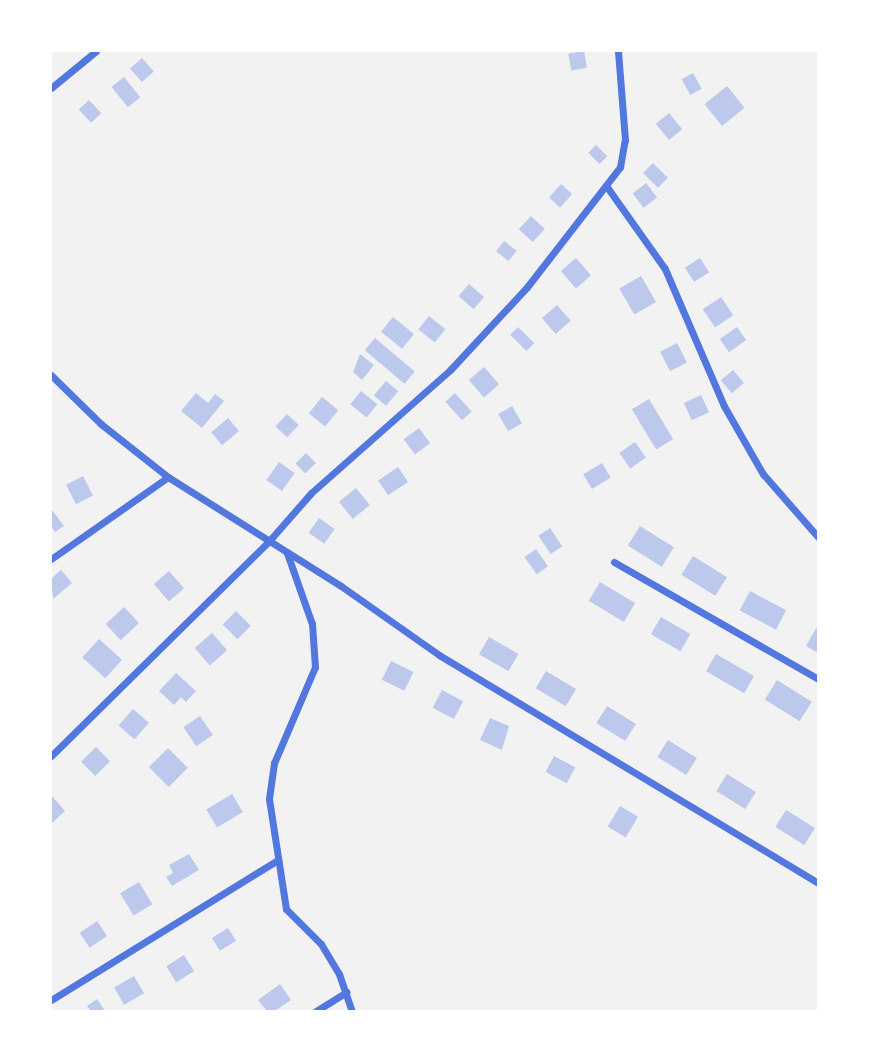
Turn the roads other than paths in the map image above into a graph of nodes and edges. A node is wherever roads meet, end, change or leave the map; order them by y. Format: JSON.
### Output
{"nodes":[{"id":1,"x":96,"y":51,"type":"edge"},
{"id":2,"x":618,"y":51,"type":"edge"},
{"id":3,"x":51,"y":88,"type":"edge"},
{"id":4,"x":607,"y":187,"type":"junction"},
{"id":5,"x":51,"y":375,"type":"edge"},
{"id":6,"x":168,"y":477,"type":"junction"},
{"id":7,"x":818,"y":537,"type":"edge"},
{"id":8,"x":269,"y":541,"type":"junction"},
{"id":9,"x":287,"y":552,"type":"junction"},
{"id":10,"x":51,"y":559,"type":"edge"},
{"id":11,"x":614,"y":562,"type":"dead end"},
{"id":12,"x":818,"y":679,"type":"edge"},
{"id":13,"x":51,"y":756,"type":"edge"},
{"id":14,"x":278,"y":860,"type":"junction"},
{"id":15,"x":818,"y":883,"type":"edge"},
{"id":16,"x":346,"y":992,"type":"junction"},
{"id":17,"x":51,"y":1000,"type":"edge"},
{"id":18,"x":316,"y":1011,"type":"edge"},
{"id":19,"x":352,"y":1011,"type":"edge"}],
"edges":[{"from":1,"to":3,"type":"street"},
{"from":2,"to":4,"type":"street"},
{"from":4,"to":7,"type":"street"},
{"from":4,"to":8,"type":"street"},
{"from":5,"to":6,"type":"street"},
{"from":6,"to":8,"type":"street"},
{"from":6,"to":10,"type":"street"},
{"from":8,"to":9,"type":"street"},
{"from":8,"to":13,"type":"street"},
{"from":9,"to":14,"type":"street"},
{"from":9,"to":15,"type":"street"},
{"from":11,"to":12,"type":"street"},
{"from":14,"to":16,"type":"street"},
{"from":14,"to":17,"type":"street"},
{"from":16,"to":18,"type":"street"},
{"from":16,"to":19,"type":"street"}]}
